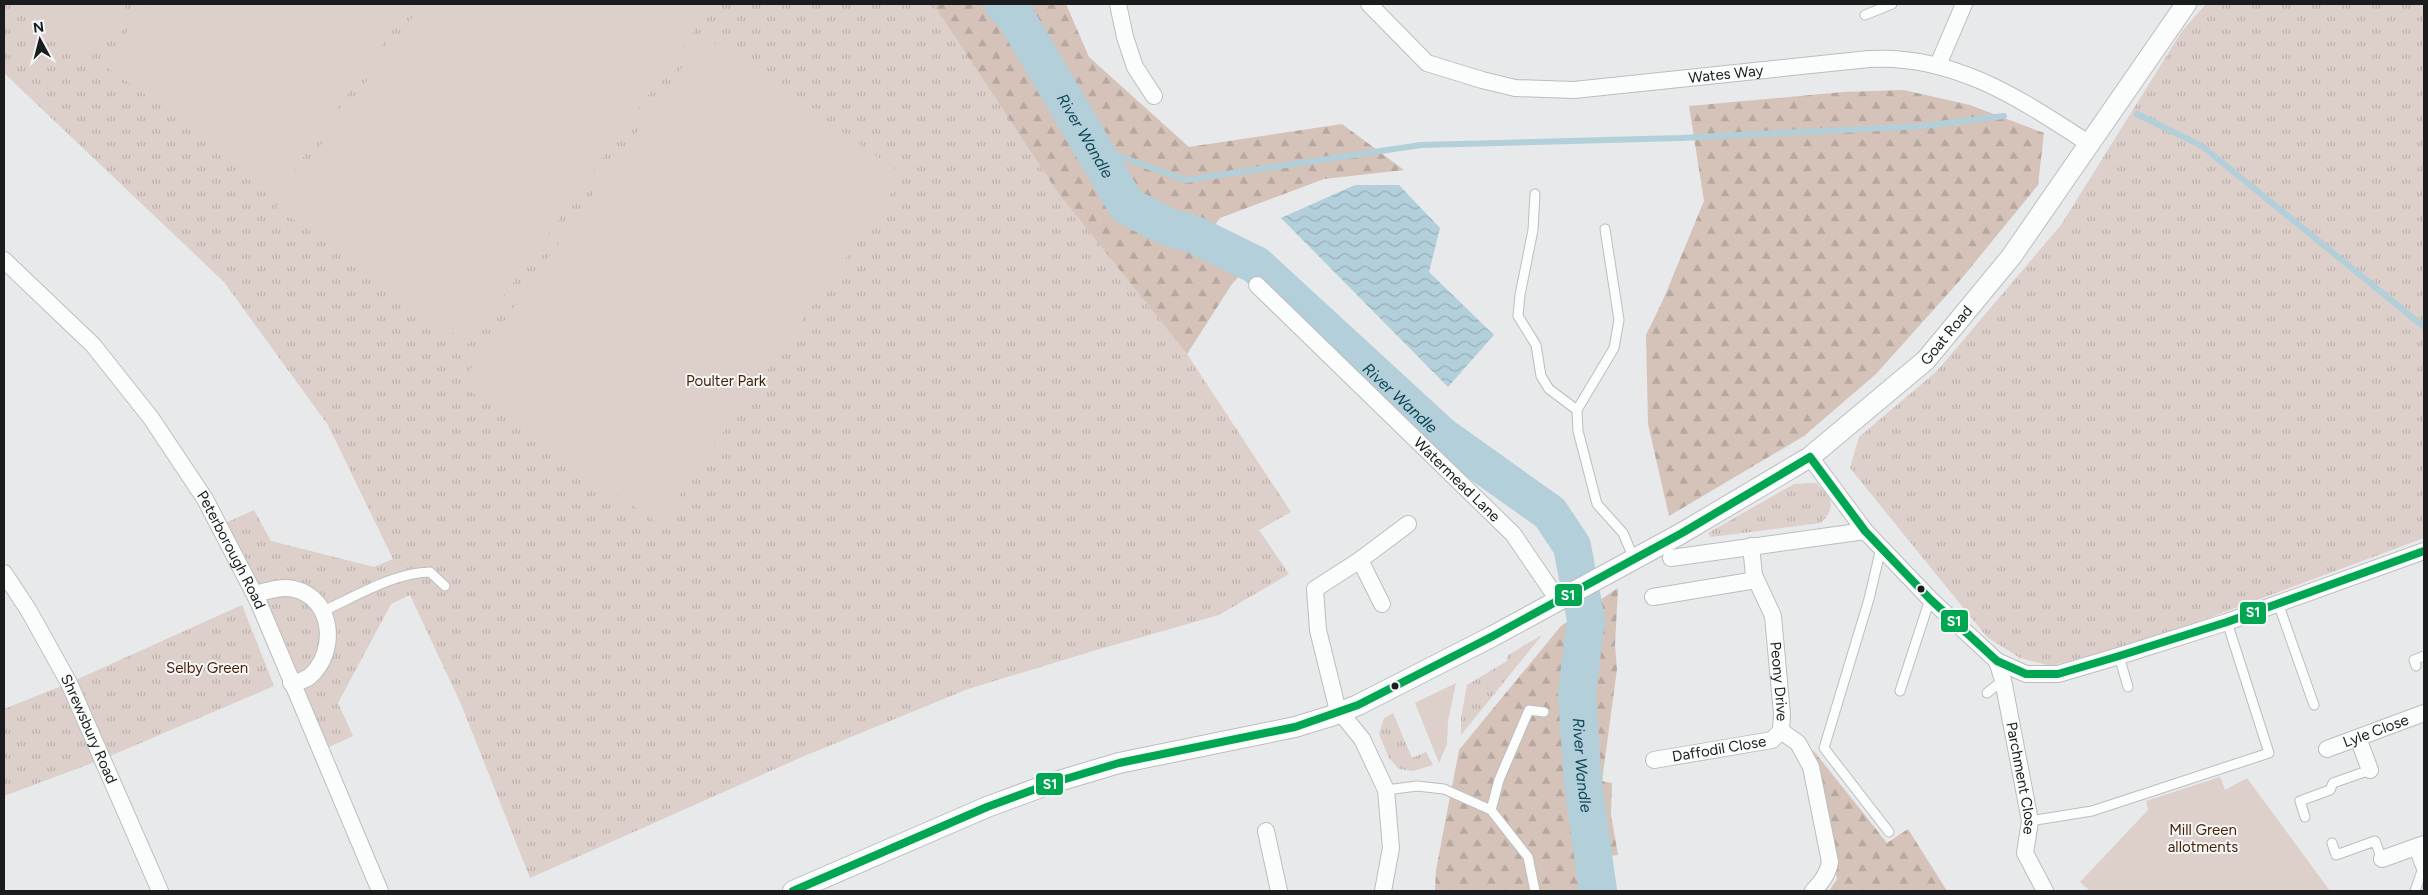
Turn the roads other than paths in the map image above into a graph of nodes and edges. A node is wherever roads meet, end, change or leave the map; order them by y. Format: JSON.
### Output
{"nodes":[{"id":1,"x":1118,"y":4,"type":"edge"},
{"id":2,"x":1369,"y":4,"type":"edge"},
{"id":3,"x":1892,"y":4,"type":"edge"},
{"id":4,"x":1964,"y":4,"type":"edge"},
{"id":5,"x":2186,"y":4,"type":"edge"},
{"id":6,"x":1865,"y":15,"type":"dead end"},
{"id":7,"x":1938,"y":65,"type":"junction"},
{"id":8,"x":1154,"y":96,"type":"dead end"},
{"id":9,"x":2091,"y":144,"type":"junction"},
{"id":10,"x":1535,"y":194,"type":"dead end"},
{"id":11,"x":1605,"y":228,"type":"dead end"},
{"id":12,"x":4,"y":260,"type":"edge"},
{"id":13,"x":1257,"y":285,"type":"dead end"},
{"id":14,"x":1577,"y":410,"type":"junction"},
{"id":15,"x":1810,"y":457,"type":"junction"},
{"id":16,"x":1408,"y":524,"type":"dead end"},
{"id":17,"x":1865,"y":531,"type":"junction"},
{"id":18,"x":1751,"y":546,"type":"junction"},
{"id":19,"x":1881,"y":548,"type":"junction"},
{"id":20,"x":2424,"y":551,"type":"edge"},
{"id":21,"x":1671,"y":558,"type":"dead end"},
{"id":22,"x":1634,"y":559,"type":"junction"},
{"id":23,"x":1360,"y":560,"type":"junction"},
{"id":24,"x":4,"y":573,"type":"edge"},
{"id":25,"x":1756,"y":580,"type":"junction"},
{"id":26,"x":445,"y":586,"type":"dead end"},
{"id":27,"x":255,"y":594,"type":"junction"},
{"id":28,"x":1653,"y":597,"type":"dead end"},
{"id":29,"x":1930,"y":599,"type":"junction"},
{"id":30,"x":1558,"y":600,"type":"junction"},
{"id":31,"x":2278,"y":603,"type":"junction"},
{"id":32,"x":1382,"y":604,"type":"dead end"},
{"id":33,"x":324,"y":611,"type":"junction"},
{"id":34,"x":2227,"y":622,"type":"junction"},
{"id":35,"x":2118,"y":656,"type":"junction"},
{"id":36,"x":2424,"y":656,"type":"edge"},
{"id":37,"x":1997,"y":661,"type":"junction"},
{"id":38,"x":2416,"y":666,"type":"dead end"},
{"id":39,"x":2004,"y":680,"type":"junction"},
{"id":40,"x":291,"y":683,"type":"junction"},
{"id":41,"x":2128,"y":687,"type":"dead end"},
{"id":42,"x":1900,"y":691,"type":"dead end"},
{"id":43,"x":1987,"y":693,"type":"dead end"},
{"id":44,"x":2314,"y":706,"type":"dead end"},
{"id":45,"x":1340,"y":712,"type":"junction"},
{"id":46,"x":1544,"y":712,"type":"dead end"},
{"id":47,"x":2424,"y":713,"type":"edge"},
{"id":48,"x":1781,"y":731,"type":"junction"},
{"id":49,"x":2358,"y":738,"type":"junction"},
{"id":50,"x":2327,"y":749,"type":"dead end"},
{"id":51,"x":1654,"y":760,"type":"dead end"},
{"id":52,"x":2370,"y":770,"type":"joint"},
{"id":53,"x":1386,"y":790,"type":"junction"},
{"id":54,"x":1491,"y":810,"type":"junction"},
{"id":55,"x":2305,"y":817,"type":"dead end"},
{"id":56,"x":2030,"y":821,"type":"junction"},
{"id":57,"x":1266,"y":832,"type":"dead end"},
{"id":58,"x":1889,"y":832,"type":"dead end"},
{"id":59,"x":2332,"y":843,"type":"dead end"},
{"id":60,"x":2421,"y":846,"type":"edge"},
{"id":61,"x":2382,"y":859,"type":"joint"},
{"id":62,"x":2424,"y":865,"type":"edge"},
{"id":63,"x":160,"y":891,"type":"edge"},
{"id":64,"x":380,"y":891,"type":"edge"},
{"id":65,"x":793,"y":891,"type":"edge"},
{"id":66,"x":1279,"y":891,"type":"edge"},
{"id":67,"x":1383,"y":891,"type":"edge"},
{"id":68,"x":1535,"y":891,"type":"edge"},
{"id":69,"x":1814,"y":891,"type":"edge"},
{"id":70,"x":2045,"y":891,"type":"edge"},
{"id":71,"x":2415,"y":891,"type":"edge"}],
"edges":[{"from":1,"to":8,"type":"street"},
{"from":2,"to":7,"type":"street","name":"Wates Way"},
{"from":3,"to":6,"type":"lane"},
{"from":4,"to":7,"type":"street"},
{"from":5,"to":9,"type":"street","name":"Goat Road"},
{"from":7,"to":9,"type":"street","name":"Wates Way"},
{"from":9,"to":15,"type":"street","name":"Goat Road"},
{"from":10,"to":14,"type":"lane"},
{"from":11,"to":14,"type":"lane"},
{"from":12,"to":27,"type":"street","name":"Peterborough Road"},
{"from":13,"to":30,"type":"street","name":"Watermead Lane"},
{"from":14,"to":22,"type":"lane"},
{"from":15,"to":17,"type":"street"},
{"from":15,"to":22,"type":"street","name":"Goat Road"},
{"from":16,"to":23,"type":"street"},
{"from":17,"to":18,"type":"street"},
{"from":17,"to":19,"type":"street"},
{"from":18,"to":21,"type":"street"},
{"from":18,"to":25,"type":"street","name":"Peony Drive"},
{"from":19,"to":29,"type":"street"},
{"from":19,"to":58,"type":"lane"},
{"from":20,"to":31,"type":"street"},
{"from":22,"to":30,"type":"street","name":"Goat Road"},
{"from":23,"to":32,"type":"street"},
{"from":23,"to":45,"type":"street"},
{"from":24,"to":63,"type":"street","name":"Shrewsbury Road"},
{"from":25,"to":28,"type":"street"},
{"from":25,"to":48,"type":"street","name":"Peony Drive"},
{"from":26,"to":33,"type":"lane"},
{"from":27,"to":33,"type":"street"},
{"from":27,"to":40,"type":"street","name":"Peterborough Road"},
{"from":29,"to":37,"type":"street"},
{"from":29,"to":42,"type":"lane"},
{"from":30,"to":45,"type":"street","name":"Goat Road"},
{"from":31,"to":34,"type":"street"},
{"from":31,"to":44,"type":"lane"},
{"from":33,"to":40,"type":"street"},
{"from":34,"to":35,"type":"street"},
{"from":34,"to":56,"type":"lane"},
{"from":35,"to":37,"type":"street"},
{"from":35,"to":41,"type":"lane"},
{"from":36,"to":38,"type":"lane"},
{"from":37,"to":39,"type":"street","name":"Parchment Close"},
{"from":39,"to":43,"type":"lane"},
{"from":39,"to":56,"type":"street","name":"Parchment Close"},
{"from":40,"to":64,"type":"street","name":"Peterborough Road"},
{"from":45,"to":53,"type":"street"},
{"from":45,"to":65,"type":"street","name":"Goat Road"},
{"from":46,"to":54,"type":"lane"},
{"from":47,"to":49,"type":"street","name":"Lyle Close"},
{"from":48,"to":51,"type":"street","name":"Daffodil Close"},
{"from":48,"to":69,"type":"street","name":"Peony Drive"},
{"from":49,"to":50,"type":"street","name":"Lyle Close"},
{"from":49,"to":52,"type":"street"},
{"from":52,"to":55,"type":"lane"},
{"from":53,"to":54,"type":"lane"},
{"from":53,"to":67,"type":"street"},
{"from":54,"to":68,"type":"lane"},
{"from":56,"to":70,"type":"street","name":"Parchment Close"},
{"from":57,"to":66,"type":"street"},
{"from":59,"to":61,"type":"lane"},
{"from":60,"to":61,"type":"street"},
{"from":60,"to":62,"type":"street"},
{"from":62,"to":71,"type":"lane"}]}
